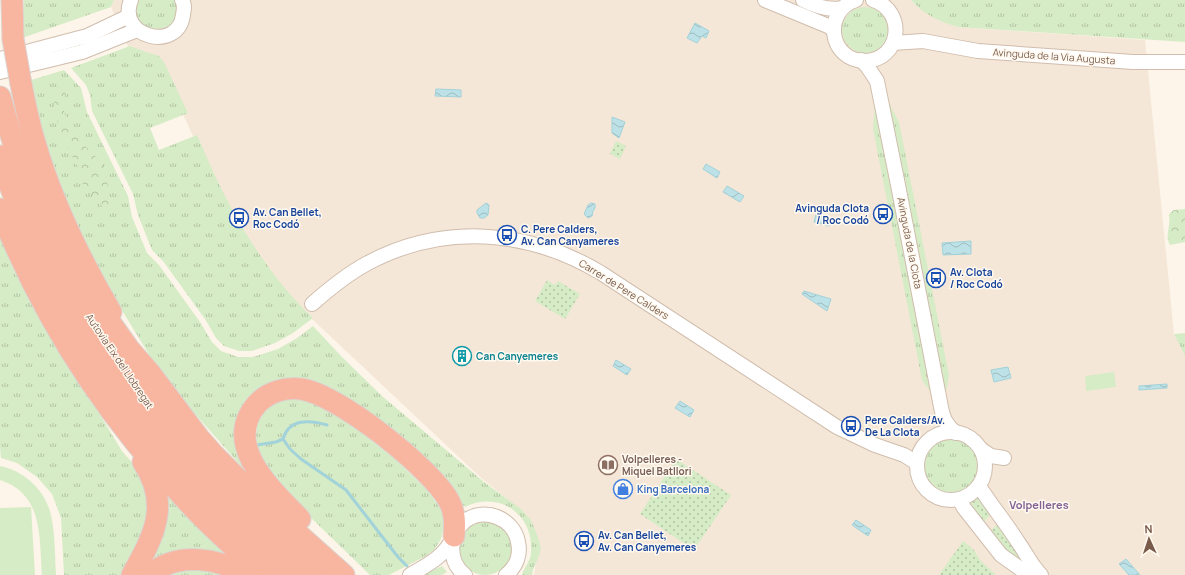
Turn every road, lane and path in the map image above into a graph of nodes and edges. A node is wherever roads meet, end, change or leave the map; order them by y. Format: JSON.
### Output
{"nodes":[{"id":1,"x":12,"y":0,"type":"edge"},
{"id":2,"x":131,"y":0,"type":"edge"},
{"id":3,"x":765,"y":0,"type":"edge"},
{"id":4,"x":803,"y":0,"type":"edge"},
{"id":5,"x":873,"y":0,"type":"edge"},
{"id":6,"x":187,"y":3,"type":"edge"},
{"id":7,"x":850,"y":3,"type":"edge"},
{"id":8,"x":129,"y":16,"type":"junction"},
{"id":9,"x":895,"y":25,"type":"junction"},
{"id":10,"x":137,"y":30,"type":"junction"},
{"id":11,"x":834,"y":30,"type":"junction"},
{"id":12,"x":923,"y":42,"type":"junction"},
{"id":13,"x":893,"y":43,"type":"junction"},
{"id":14,"x":880,"y":56,"type":"junction"},
{"id":15,"x":0,"y":60,"type":"edge"},
{"id":16,"x":861,"y":60,"type":"junction"},
{"id":17,"x":1185,"y":62,"type":"edge"},
{"id":18,"x":0,"y":72,"type":"edge"},
{"id":19,"x":877,"y":81,"type":"junction"},
{"id":20,"x":0,"y":97,"type":"edge"},
{"id":21,"x":0,"y":156,"type":"edge"},
{"id":22,"x":20,"y":166,"type":"junction"},
{"id":23,"x":0,"y":209,"type":"edge"},
{"id":24,"x":312,"y":304,"type":"dead end"},
{"id":25,"x":150,"y":373,"type":"junction"},
{"id":26,"x":940,"y":406,"type":"junction"},
{"id":27,"x":116,"y":417,"type":"junction"},
{"id":28,"x":956,"y":433,"type":"junction"},
{"id":29,"x":933,"y":438,"type":"junction"},
{"id":30,"x":982,"y":450,"type":"junction"},
{"id":31,"x":917,"y":463,"type":"junction"},
{"id":32,"x":986,"y":466,"type":"junction"},
{"id":33,"x":979,"y":486,"type":"junction"},
{"id":34,"x":959,"y":499,"type":"junction"},
{"id":35,"x":454,"y":536,"type":"junction"},
{"id":36,"x":511,"y":572,"type":"edge"},
{"id":37,"x":132,"y":575,"type":"edge"},
{"id":38,"x":148,"y":575,"type":"edge"},
{"id":39,"x":248,"y":575,"type":"edge"},
{"id":40,"x":265,"y":575,"type":"edge"},
{"id":41,"x":292,"y":575,"type":"edge"},
{"id":42,"x":317,"y":575,"type":"edge"},
{"id":43,"x":344,"y":575,"type":"edge"},
{"id":44,"x":358,"y":575,"type":"edge"},
{"id":45,"x":411,"y":575,"type":"edge"},
{"id":46,"x":465,"y":575,"type":"edge"},
{"id":47,"x":1029,"y":575,"type":"edge"},
{"id":48,"x":1041,"y":575,"type":"edge"}],
"edges":[{"from":1,"to":25,"type":"highway","bridge":true},
{"from":2,"to":8,"type":"street"},
{"from":3,"to":11,"type":"street"},
{"from":4,"to":7,"type":"street"},
{"from":5,"to":9,"type":"street"},
{"from":6,"to":10,"type":"street"},
{"from":7,"to":11,"type":"street"},
{"from":8,"to":10,"type":"street"},
{"from":8,"to":15,"type":"street"},
{"from":9,"to":12,"type":"street","name":"Avinguda de la Via Augusta"},
{"from":9,"to":13,"type":"street"},
{"from":10,"to":18,"type":"street"},
{"from":11,"to":16,"type":"street"},
{"from":12,"to":13,"type":"street","name":"Avinguda de la Via Augusta"},
{"from":12,"to":17,"type":"street","name":"Avinguda de la Via Augusta"},
{"from":13,"to":14,"type":"street"},
{"from":14,"to":16,"type":"street"},
{"from":14,"to":19,"type":"street","name":"Avinguda de la Clota"},
{"from":16,"to":19,"type":"street","name":"Avinguda de la Clota"},
{"from":19,"to":26,"type":"street","name":"Avinguda de la Clota"},
{"from":20,"to":22,"type":"highway","name":"Autovia Eix del Llobregat"},
{"from":21,"to":41,"type":"highway","name":"Autovia Eix del Llobregat"},
{"from":22,"to":25,"type":"highway"},
{"from":22,"to":42,"type":"highway","name":"Autovia Eix del Llobregat"},
{"from":23,"to":27,"type":"highway"},
{"from":24,"to":31,"type":"street","name":"Carrer de Pere Calders"},
{"from":25,"to":43,"type":"highway"},
{"from":26,"to":28,"type":"street","name":"Avinguda de la Clota"},
{"from":26,"to":29,"type":"street","name":"Avinguda de la Clota"},
{"from":27,"to":37,"type":"highway"},
{"from":27,"to":40,"type":"highway"},
{"from":28,"to":29,"type":"street"},
{"from":28,"to":30,"type":"street"},
{"from":29,"to":31,"type":"street"},
{"from":30,"to":32,"type":"street"},
{"from":30,"to":32,"type":"street"},
{"from":31,"to":34,"type":"street"},
{"from":32,"to":33,"type":"street"},
{"from":33,"to":34,"type":"street"},
{"from":33,"to":48,"type":"street"},
{"from":34,"to":47,"type":"street"},
{"from":35,"to":36,"type":"street"},
{"from":35,"to":44,"type":"highway"},
{"from":35,"to":45,"type":"street"},
{"from":35,"to":46,"type":"street"},
{"from":38,"to":39,"type":"highway"}]}
